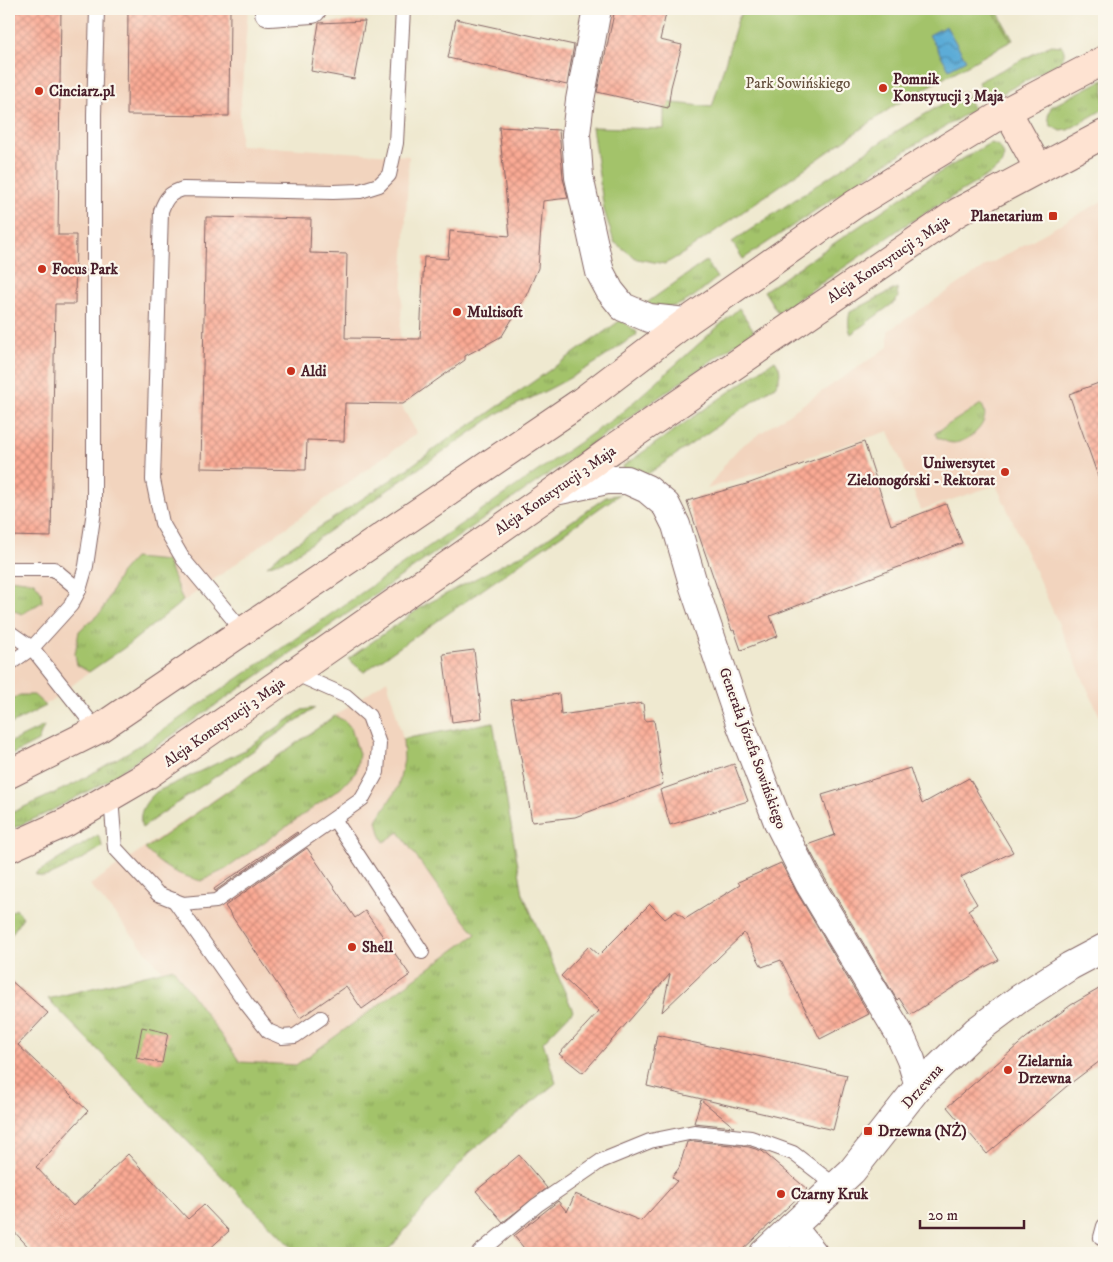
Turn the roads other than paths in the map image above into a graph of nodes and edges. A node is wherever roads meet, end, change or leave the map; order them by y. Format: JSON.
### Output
{"nodes":[{"id":1,"x":97,"y":9,"type":"edge"},
{"id":2,"x":312,"y":9,"type":"edge"},
{"id":3,"x":403,"y":9,"type":"edge"},
{"id":4,"x":597,"y":9,"type":"edge"},
{"id":5,"x":269,"y":12,"type":"dead end"},
{"id":6,"x":1104,"y":60,"type":"edge"},
{"id":7,"x":1007,"y":111,"type":"junction"},
{"id":8,"x":1104,"y":134,"type":"edge"},
{"id":9,"x":1039,"y":169,"type":"junction"},
{"id":10,"x":686,"y":322,"type":"junction"},
{"id":11,"x":555,"y":491,"type":"junction"},
{"id":12,"x":9,"y":569,"type":"edge"},
{"id":13,"x":79,"y":590,"type":"junction"},
{"id":14,"x":243,"y":631,"type":"junction"},
{"id":15,"x":9,"y":632,"type":"edge"},
{"id":16,"x":32,"y":648,"type":"junction"},
{"id":17,"x":9,"y":664,"type":"edge"},
{"id":18,"x":294,"y":673,"type":"junction"},
{"id":19,"x":97,"y":730,"type":"junction"},
{"id":20,"x":9,"y":774,"type":"edge"},
{"id":21,"x":110,"y":798,"type":"junction"},
{"id":22,"x":334,"y":819,"type":"junction"},
{"id":23,"x":13,"y":849,"type":"edge"},
{"id":24,"x":174,"y":900,"type":"junction"},
{"id":25,"x":1104,"y":948,"type":"edge"},
{"id":26,"x":422,"y":952,"type":"dead end"},
{"id":27,"x":321,"y":1018,"type":"dead end"},
{"id":28,"x":919,"y":1086,"type":"junction"},
{"id":29,"x":836,"y":1186,"type":"junction"},
{"id":30,"x":1104,"y":1226,"type":"edge"},
{"id":31,"x":792,"y":1227,"type":"junction"},
{"id":32,"x":1104,"y":1239,"type":"edge"},
{"id":33,"x":479,"y":1253,"type":"edge"},
{"id":34,"x":764,"y":1253,"type":"edge"},
{"id":35,"x":813,"y":1253,"type":"edge"}],
"edges":[{"from":1,"to":13,"type":"lane"},
{"from":2,"to":5,"type":"street"},
{"from":3,"to":14,"type":"lane"},
{"from":4,"to":10,"type":"street"},
{"from":6,"to":7,"type":"main road"},
{"from":7,"to":9,"type":"main road"},
{"from":7,"to":10,"type":"main road"},
{"from":8,"to":9,"type":"main road","name":"Aleja Konstytucji 3 Maja"},
{"from":9,"to":11,"type":"main road","name":"Aleja Konstytucji 3 Maja"},
{"from":10,"to":14,"type":"main road"},
{"from":11,"to":18,"type":"main road","name":"Aleja Konstytucji 3 Maja"},
{"from":11,"to":28,"type":"street","name":"Generała Józefa Sowińskiego"},
{"from":12,"to":13,"type":"lane"},
{"from":13,"to":16,"type":"lane"},
{"from":14,"to":19,"type":"main road"},
{"from":15,"to":16,"type":"lane"},
{"from":16,"to":17,"type":"lane"},
{"from":16,"to":19,"type":"lane"},
{"from":18,"to":21,"type":"main road","name":"Aleja Konstytucji 3 Maja"},
{"from":18,"to":22,"type":"lane"},
{"from":19,"to":20,"type":"main road"},
{"from":21,"to":23,"type":"main road","name":"Aleja Konstytucji 3 Maja"},
{"from":21,"to":24,"type":"lane"},
{"from":22,"to":24,"type":"lane"},
{"from":22,"to":26,"type":"lane"},
{"from":24,"to":27,"type":"lane"},
{"from":25,"to":28,"type":"street","name":"Drzewna"},
{"from":28,"to":29,"type":"street","name":"Drzewna"},
{"from":29,"to":31,"type":"street","name":"Drzewna"},
{"from":29,"to":33,"type":"lane"},
{"from":30,"to":32,"type":"lane"},
{"from":31,"to":34,"type":"street","name":"Drzewna"},
{"from":31,"to":35,"type":"street"}]}
